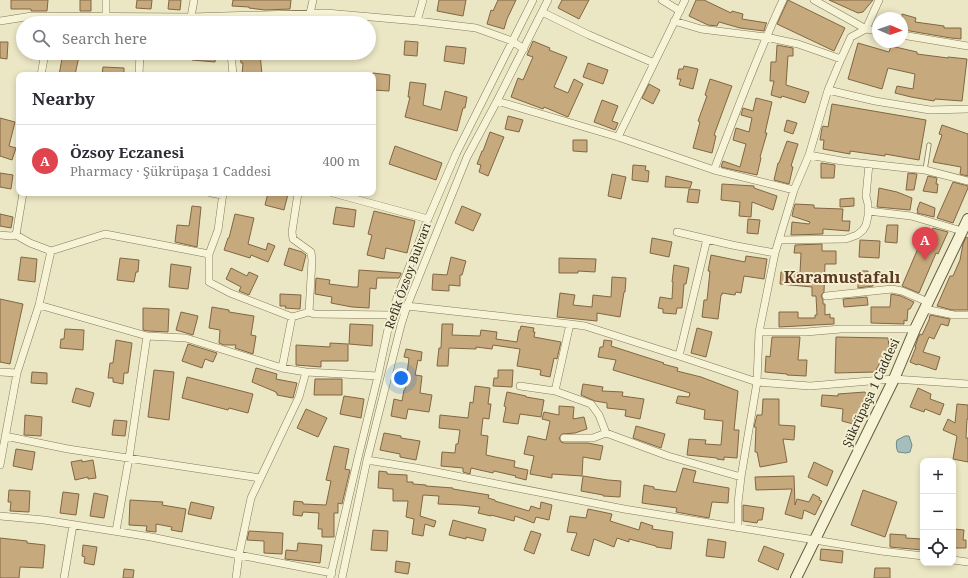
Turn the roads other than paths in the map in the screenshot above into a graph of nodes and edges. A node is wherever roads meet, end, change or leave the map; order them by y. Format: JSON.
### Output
{"nodes":[{"id":1,"x":106,"y":0,"type":"edge"},
{"id":2,"x":194,"y":0,"type":"edge"},
{"id":3,"x":313,"y":0,"type":"edge"},
{"id":4,"x":423,"y":0,"type":"edge"},
{"id":5,"x":533,"y":0,"type":"edge"},
{"id":6,"x":548,"y":0,"type":"edge"},
{"id":7,"x":662,"y":0,"type":"edge"},
{"id":8,"x":685,"y":0,"type":"edge"},
{"id":9,"x":783,"y":0,"type":"edge"},
{"id":10,"x":814,"y":0,"type":"edge"},
{"id":11,"x":879,"y":0,"type":"edge"},
{"id":12,"x":680,"y":11,"type":"junction"},
{"id":13,"x":542,"y":12,"type":"junction"},
{"id":14,"x":310,"y":13,"type":"junction"},
{"id":15,"x":106,"y":16,"type":"edge"},
{"id":16,"x":191,"y":16,"type":"edge"},
{"id":17,"x":269,"y":16,"type":"edge"},
{"id":18,"x":360,"y":16,"type":"edge"},
{"id":19,"x":376,"y":17,"type":"edge"},
{"id":20,"x":16,"y":18,"type":"edge"},
{"id":21,"x":0,"y":21,"type":"edge"},
{"id":22,"x":417,"y":21,"type":"junction"},
{"id":23,"x":674,"y":21,"type":"junction"},
{"id":24,"x":866,"y":29,"type":"junction"},
{"id":25,"x":872,"y":30,"type":"edge"},
{"id":26,"x":908,"y":36,"type":"edge"},
{"id":27,"x":766,"y":37,"type":"junction"},
{"id":28,"x":512,"y":41,"type":"junction"},
{"id":29,"x":968,"y":46,"type":"edge"},
{"id":30,"x":524,"y":49,"type":"junction"},
{"id":31,"x":841,"y":59,"type":"junction"},
{"id":32,"x":44,"y":60,"type":"edge"},
{"id":33,"x":140,"y":60,"type":"edge"},
{"id":34,"x":232,"y":60,"type":"edge"},
{"id":35,"x":654,"y":63,"type":"junction"},
{"id":36,"x":42,"y":72,"type":"edge"},
{"id":37,"x":139,"y":72,"type":"edge"},
{"id":38,"x":233,"y":72,"type":"edge"},
{"id":39,"x":828,"y":90,"type":"junction"},
{"id":40,"x":498,"y":101,"type":"junction"},
{"id":41,"x":968,"y":109,"type":"edge"},
{"id":42,"x":618,"y":137,"type":"junction"},
{"id":43,"x":929,"y":145,"type":"dead end"},
{"id":44,"x":809,"y":155,"type":"junction"},
{"id":45,"x":870,"y":164,"type":"junction"},
{"id":46,"x":714,"y":170,"type":"junction"},
{"id":47,"x":926,"y":170,"type":"junction"},
{"id":48,"x":968,"y":182,"type":"edge"},
{"id":49,"x":794,"y":190,"type":"junction"},
{"id":50,"x":22,"y":196,"type":"edge"},
{"id":51,"x":222,"y":196,"type":"edge"},
{"id":52,"x":298,"y":196,"type":"edge"},
{"id":53,"x":344,"y":196,"type":"edge"},
{"id":54,"x":868,"y":211,"type":"junction"},
{"id":55,"x":968,"y":219,"type":"edge"},
{"id":56,"x":428,"y":220,"type":"junction"},
{"id":57,"x":962,"y":231,"type":"junction"},
{"id":58,"x":677,"y":232,"type":"dead end"},
{"id":59,"x":0,"y":235,"type":"edge"},
{"id":60,"x":16,"y":235,"type":"junction"},
{"id":61,"x":707,"y":239,"type":"junction"},
{"id":62,"x":779,"y":240,"type":"junction"},
{"id":63,"x":51,"y":251,"type":"junction"},
{"id":64,"x":775,"y":253,"type":"junction"},
{"id":65,"x":209,"y":254,"type":"junction"},
{"id":66,"x":826,"y":296,"type":"dead end"},
{"id":67,"x":39,"y":305,"type":"junction"},
{"id":68,"x":926,"y":305,"type":"junction"},
{"id":69,"x":407,"y":306,"type":"junction"},
{"id":70,"x":309,"y":312,"type":"junction"},
{"id":71,"x":392,"y":315,"type":"junction"},
{"id":72,"x":968,"y":315,"type":"edge"},
{"id":73,"x":292,"y":317,"type":"junction"},
{"id":74,"x":570,"y":324,"type":"junction"},
{"id":75,"x":915,"y":329,"type":"junction"},
{"id":76,"x":759,"y":332,"type":"junction"},
{"id":77,"x":147,"y":336,"type":"junction"},
{"id":78,"x":679,"y":356,"type":"junction"},
{"id":79,"x":282,"y":368,"type":"junction"},
{"id":80,"x":0,"y":372,"type":"edge"},
{"id":81,"x":306,"y":372,"type":"junction"},
{"id":82,"x":17,"y":373,"type":"junction"},
{"id":83,"x":378,"y":376,"type":"junction"},
{"id":84,"x":894,"y":379,"type":"junction"},
{"id":85,"x":757,"y":382,"type":"junction"},
{"id":86,"x":968,"y":384,"type":"edge"},
{"id":87,"x":520,"y":386,"type":"dead end"},
{"id":88,"x":554,"y":391,"type":"junction"},
{"id":89,"x":606,"y":433,"type":"junction"},
{"id":90,"x":6,"y":436,"type":"junction"},
{"id":91,"x":564,"y":438,"type":"dead end"},
{"id":92,"x":129,"y":458,"type":"junction"},
{"id":93,"x":367,"y":460,"type":"junction"},
{"id":94,"x":0,"y":465,"type":"edge"},
{"id":95,"x":741,"y":477,"type":"junction"},
{"id":96,"x":260,"y":478,"type":"junction"},
{"id":97,"x":0,"y":516,"type":"edge"},
{"id":98,"x":73,"y":525,"type":"junction"},
{"id":99,"x":738,"y":528,"type":"junction"},
{"id":100,"x":116,"y":531,"type":"junction"},
{"id":101,"x":815,"y":540,"type":"junction"},
{"id":102,"x":239,"y":555,"type":"junction"},
{"id":103,"x":920,"y":556,"type":"edge"},
{"id":104,"x":956,"y":560,"type":"edge"},
{"id":105,"x":968,"y":562,"type":"edge"},
{"id":106,"x":331,"y":575,"type":"edge"},
{"id":107,"x":64,"y":578,"type":"edge"},
{"id":108,"x":236,"y":578,"type":"edge"},
{"id":109,"x":342,"y":578,"type":"edge"},
{"id":110,"x":796,"y":578,"type":"edge"}],
"edges":[{"from":1,"to":15,"type":"street"},
{"from":2,"to":16,"type":"street"},
{"from":3,"to":14,"type":"street"},
{"from":4,"to":22,"type":"street"},
{"from":5,"to":28,"type":"street","name":"Refik Özsoy Bulvarı"},
{"from":6,"to":13,"type":"street","name":"Refik Özsoy Bulvarı"},
{"from":7,"to":12,"type":"street"},
{"from":8,"to":12,"type":"street"},
{"from":9,"to":27,"type":"street"},
{"from":10,"to":24,"type":"street"},
{"from":11,"to":24,"type":"street"},
{"from":12,"to":23,"type":"street"},
{"from":13,"to":30,"type":"street","name":"Refik Özsoy Bulvarı"},
{"from":13,"to":35,"type":"street"},
{"from":14,"to":17,"type":"street"},
{"from":14,"to":18,"type":"street"},
{"from":19,"to":22,"type":"street"},
{"from":20,"to":21,"type":"street"},
{"from":22,"to":28,"type":"street"},
{"from":23,"to":27,"type":"street"},
{"from":23,"to":35,"type":"street"},
{"from":24,"to":25,"type":"street"},
{"from":24,"to":31,"type":"street"},
{"from":26,"to":29,"type":"street"},
{"from":27,"to":31,"type":"street"},
{"from":27,"to":46,"type":"street"},
{"from":28,"to":30,"type":"street"},
{"from":28,"to":56,"type":"street","name":"Refik Özsoy Bulvarı"},
{"from":30,"to":40,"type":"street","name":"Refik Özsoy Bulvarı"},
{"from":31,"to":39,"type":"street"},
{"from":32,"to":36,"type":"street"},
{"from":33,"to":37,"type":"street"},
{"from":34,"to":38,"type":"street"},
{"from":35,"to":42,"type":"street"},
{"from":39,"to":41,"type":"street"},
{"from":39,"to":44,"type":"street"},
{"from":40,"to":42,"type":"street"},
{"from":40,"to":69,"type":"street","name":"Refik Özsoy Bulvarı"},
{"from":42,"to":46,"type":"street"},
{"from":43,"to":47,"type":"lane"},
{"from":44,"to":45,"type":"street"},
{"from":44,"to":49,"type":"street"},
{"from":45,"to":47,"type":"street"},
{"from":45,"to":54,"type":"street"},
{"from":46,"to":49,"type":"street"},
{"from":47,"to":48,"type":"street"},
{"from":49,"to":62,"type":"street"},
{"from":50,"to":60,"type":"street"},
{"from":51,"to":65,"type":"street"},
{"from":52,"to":70,"type":"street"},
{"from":53,"to":56,"type":"street"},
{"from":54,"to":57,"type":"street"},
{"from":54,"to":62,"type":"street"},
{"from":55,"to":57,"type":"main road","name":"Şükrüpaşa 1 Caddesi"},
{"from":56,"to":71,"type":"street","name":"Refik Özsoy Bulvarı"},
{"from":57,"to":68,"type":"main road","name":"Şükrüpaşa 1 Caddesi"},
{"from":58,"to":61,"type":"street"},
{"from":59,"to":60,"type":"street"},
{"from":60,"to":63,"type":"street"},
{"from":61,"to":64,"type":"street"},
{"from":61,"to":78,"type":"street"},
{"from":62,"to":64,"type":"street"},
{"from":63,"to":65,"type":"street"},
{"from":63,"to":67,"type":"street"},
{"from":64,"to":76,"type":"street"},
{"from":65,"to":73,"type":"street"},
{"from":66,"to":68,"type":"street"},
{"from":67,"to":77,"type":"street"},
{"from":67,"to":82,"type":"street"},
{"from":68,"to":72,"type":"street"},
{"from":68,"to":75,"type":"main road","name":"Şükrüpaşa 1 Caddesi"},
{"from":69,"to":71,"type":"street"},
{"from":69,"to":74,"type":"street"},
{"from":69,"to":93,"type":"street","name":"Refik Özsoy Bulvarı"},
{"from":70,"to":71,"type":"street"},
{"from":70,"to":73,"type":"street"},
{"from":71,"to":83,"type":"street","name":"Refik Özsoy Bulvarı"},
{"from":73,"to":79,"type":"street"},
{"from":74,"to":78,"type":"street"},
{"from":74,"to":88,"type":"street"},
{"from":75,"to":76,"type":"street"},
{"from":75,"to":84,"type":"main road","name":"Şükrüpaşa 1 Caddesi"},
{"from":76,"to":85,"type":"street"},
{"from":77,"to":79,"type":"street"},
{"from":77,"to":92,"type":"street"},
{"from":78,"to":85,"type":"street"},
{"from":79,"to":81,"type":"street"},
{"from":80,"to":82,"type":"street"},
{"from":81,"to":83,"type":"street"},
{"from":81,"to":96,"type":"street"},
{"from":82,"to":90,"type":"street"},
{"from":83,"to":106,"type":"street","name":"Refik Özsoy Bulvarı"},
{"from":84,"to":85,"type":"street"},
{"from":84,"to":86,"type":"street"},
{"from":84,"to":101,"type":"main road","name":"Şükrüpaşa 1 Caddesi"},
{"from":85,"to":95,"type":"street"},
{"from":87,"to":88,"type":"street"},
{"from":88,"to":89,"type":"street"},
{"from":89,"to":91,"type":"street"},
{"from":89,"to":95,"type":"street"},
{"from":90,"to":92,"type":"street"},
{"from":90,"to":94,"type":"street"},
{"from":92,"to":96,"type":"street"},
{"from":92,"to":100,"type":"street"},
{"from":93,"to":99,"type":"street"},
{"from":93,"to":109,"type":"street","name":"Refik Özsoy Bulvarı"},
{"from":95,"to":99,"type":"street"},
{"from":96,"to":102,"type":"street"},
{"from":97,"to":98,"type":"street"},
{"from":98,"to":100,"type":"street"},
{"from":98,"to":107,"type":"street"},
{"from":99,"to":101,"type":"street"},
{"from":100,"to":102,"type":"street"},
{"from":101,"to":103,"type":"street"},
{"from":101,"to":110,"type":"main road","name":"Şükrüpaşa 1 Caddesi"},
{"from":102,"to":106,"type":"street"},
{"from":102,"to":108,"type":"street"},
{"from":104,"to":105,"type":"street"}]}
